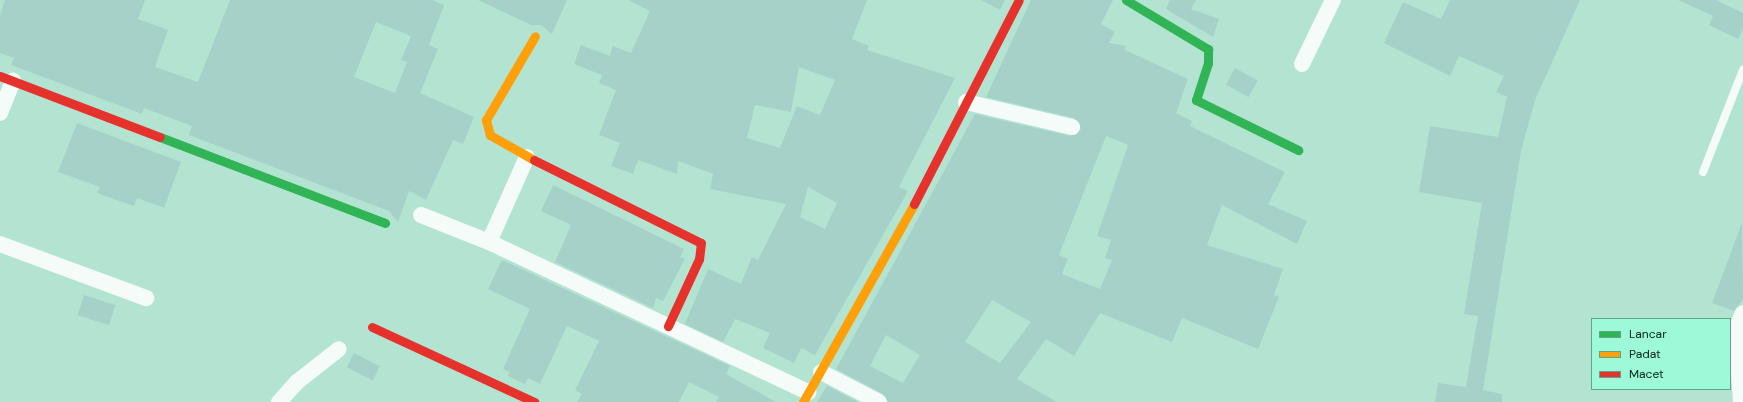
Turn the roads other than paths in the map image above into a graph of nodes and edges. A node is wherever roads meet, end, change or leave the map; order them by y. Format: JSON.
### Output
{"nodes":[{"id":1,"x":1019,"y":0,"type":"edge"},
{"id":2,"x":1126,"y":0,"type":"edge"},
{"id":3,"x":1333,"y":0,"type":"edge"},
{"id":4,"x":535,"y":36,"type":"dead end"},
{"id":5,"x":1302,"y":64,"type":"dead end"},
{"id":6,"x":1743,"y":70,"type":"edge"},
{"id":7,"x":7,"y":79,"type":"edge"},
{"id":8,"x":966,"y":102,"type":"junction"},
{"id":9,"x":0,"y":113,"type":"edge"},
{"id":10,"x":1072,"y":127,"type":"dead end"},
{"id":11,"x":1298,"y":150,"type":"dead end"},
{"id":12,"x":527,"y":157,"type":"junction"},
{"id":13,"x":1703,"y":172,"type":"dead end"},
{"id":14,"x":421,"y":214,"type":"dead end"},
{"id":15,"x":385,"y":223,"type":"dead end"},
{"id":16,"x":489,"y":242,"type":"junction"},
{"id":17,"x":0,"y":244,"type":"edge"},
{"id":18,"x":146,"y":298,"type":"dead end"},
{"id":19,"x":1743,"y":313,"type":"edge"},
{"id":20,"x":668,"y":326,"type":"junction"},
{"id":21,"x":372,"y":327,"type":"dead end"},
{"id":22,"x":1740,"y":331,"type":"edge"},
{"id":23,"x":339,"y":349,"type":"dead end"},
{"id":24,"x":821,"y":372,"type":"junction"},
{"id":25,"x":806,"y":397,"type":"edge"},
{"id":26,"x":279,"y":402,"type":"edge"},
{"id":27,"x":534,"y":402,"type":"edge"},
{"id":28,"x":879,"y":402,"type":"edge"},
{"id":29,"x":1741,"y":402,"type":"edge"}],
"edges":[{"from":1,"to":8,"type":"street"},
{"from":2,"to":11,"type":"street"},
{"from":3,"to":5,"type":"street"},
{"from":4,"to":12,"type":"street"},
{"from":6,"to":13,"type":"lane"},
{"from":7,"to":9,"type":"street"},
{"from":7,"to":15,"type":"street"},
{"from":8,"to":10,"type":"street"},
{"from":8,"to":24,"type":"street"},
{"from":12,"to":16,"type":"street"},
{"from":12,"to":20,"type":"street"},
{"from":14,"to":16,"type":"street"},
{"from":16,"to":20,"type":"street"},
{"from":17,"to":18,"type":"street"},
{"from":19,"to":22,"type":"street"},
{"from":20,"to":25,"type":"street"},
{"from":21,"to":27,"type":"street"},
{"from":22,"to":29,"type":"street"},
{"from":23,"to":26,"type":"street"},
{"from":24,"to":25,"type":"street"},
{"from":24,"to":28,"type":"street"}]}
